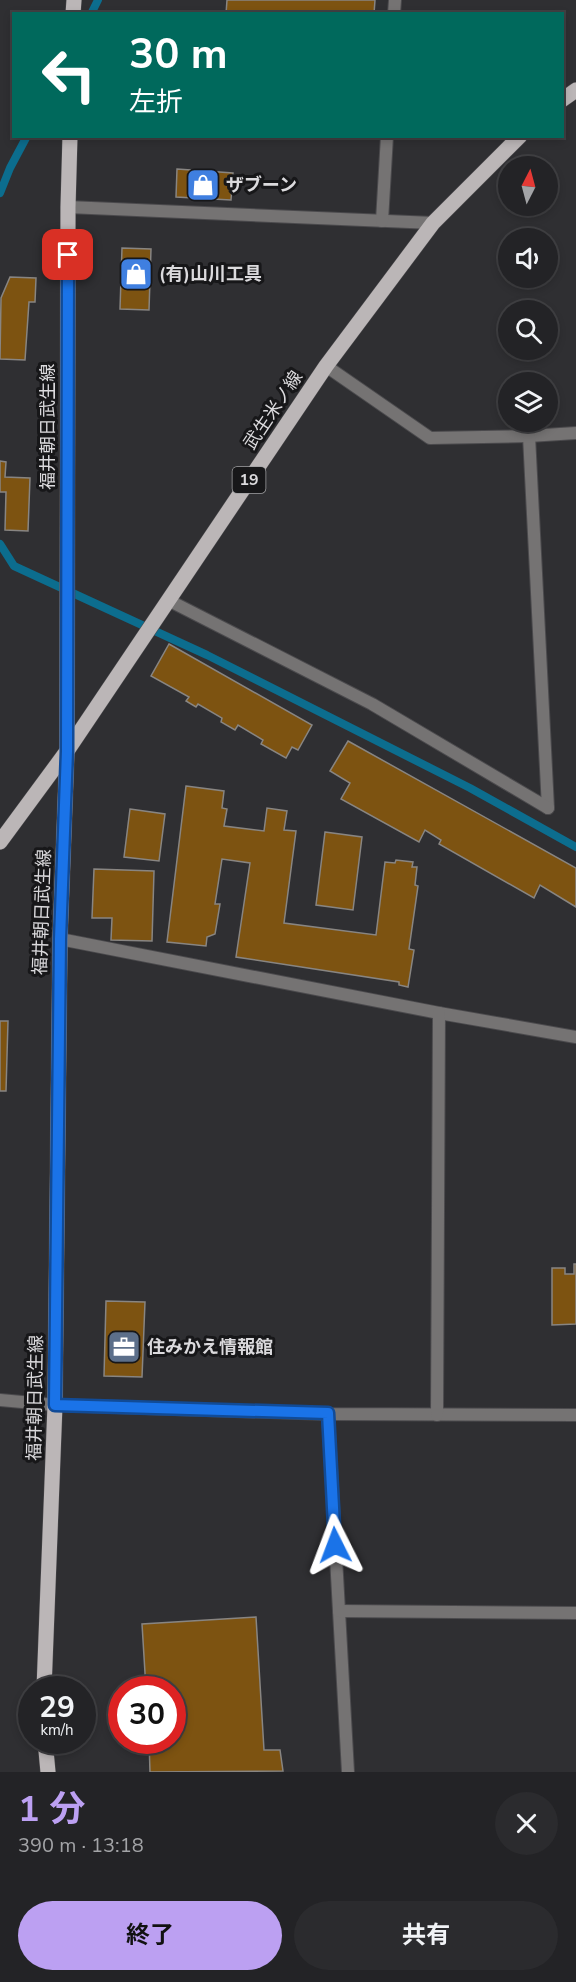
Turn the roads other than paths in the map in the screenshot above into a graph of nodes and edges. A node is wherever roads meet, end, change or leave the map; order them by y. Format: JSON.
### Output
{"nodes":[{"id":1,"x":70,"y":138,"type":"edge"},
{"id":2,"x":387,"y":138,"type":"edge"},
{"id":3,"x":518,"y":138,"type":"edge"},
{"id":4,"x":68,"y":207,"type":"junction"},
{"id":5,"x":382,"y":221,"type":"junction"},
{"id":6,"x":433,"y":224,"type":"junction"},
{"id":7,"x":326,"y":366,"type":"junction"},
{"id":8,"x":576,"y":433,"type":"edge"},
{"id":9,"x":529,"y":436,"type":"junction"},
{"id":10,"x":168,"y":600,"type":"junction"},
{"id":11,"x":67,"y":751,"type":"junction"},
{"id":12,"x":0,"y":842,"type":"edge"},
{"id":13,"x":60,"y":939,"type":"junction"},
{"id":14,"x":439,"y":1013,"type":"junction"},
{"id":15,"x":576,"y":1037,"type":"edge"},
{"id":16,"x":0,"y":1400,"type":"edge"},
{"id":17,"x":55,"y":1405,"type":"junction"},
{"id":18,"x":328,"y":1413,"type":"junction"},
{"id":19,"x":437,"y":1415,"type":"junction"},
{"id":20,"x":576,"y":1415,"type":"edge"},
{"id":21,"x":339,"y":1611,"type":"junction"},
{"id":22,"x":576,"y":1612,"type":"edge"},
{"id":23,"x":45,"y":1676,"type":"edge"},
{"id":24,"x":46,"y":1754,"type":"edge"},
{"id":25,"x":48,"y":1772,"type":"edge"},
{"id":26,"x":348,"y":1772,"type":"edge"}],
"edges":[{"from":1,"to":4,"type":"main road","name":"福井朝日武生線"},
{"from":2,"to":5,"type":"street"},
{"from":3,"to":6,"type":"main road","name":"武生米ノ線","number":"19"},
{"from":4,"to":5,"type":"street"},
{"from":4,"to":11,"type":"main road","name":"福井朝日武生線"},
{"from":5,"to":6,"type":"street"},
{"from":6,"to":7,"type":"main road","name":"武生米ノ線","number":"19"},
{"from":7,"to":9,"type":"street"},
{"from":7,"to":10,"type":"main road","name":"武生米ノ線","number":"19"},
{"from":8,"to":9,"type":"street"},
{"from":9,"to":10,"type":"street"},
{"from":10,"to":11,"type":"main road","name":"武生米ノ線","number":"19"},
{"from":11,"to":12,"type":"main road","name":"武生米ノ線","number":"19"},
{"from":11,"to":13,"type":"main road","name":"福井朝日武生線"},
{"from":13,"to":14,"type":"street"},
{"from":13,"to":17,"type":"main road","name":"福井朝日武生線"},
{"from":14,"to":15,"type":"street"},
{"from":14,"to":19,"type":"street"},
{"from":16,"to":17,"type":"street"},
{"from":17,"to":18,"type":"street"},
{"from":17,"to":23,"type":"main road","name":"福井朝日武生線"},
{"from":18,"to":19,"type":"street"},
{"from":18,"to":21,"type":"street"},
{"from":19,"to":20,"type":"street"},
{"from":21,"to":22,"type":"street"},
{"from":21,"to":26,"type":"street"},
{"from":24,"to":25,"type":"main road"}]}
